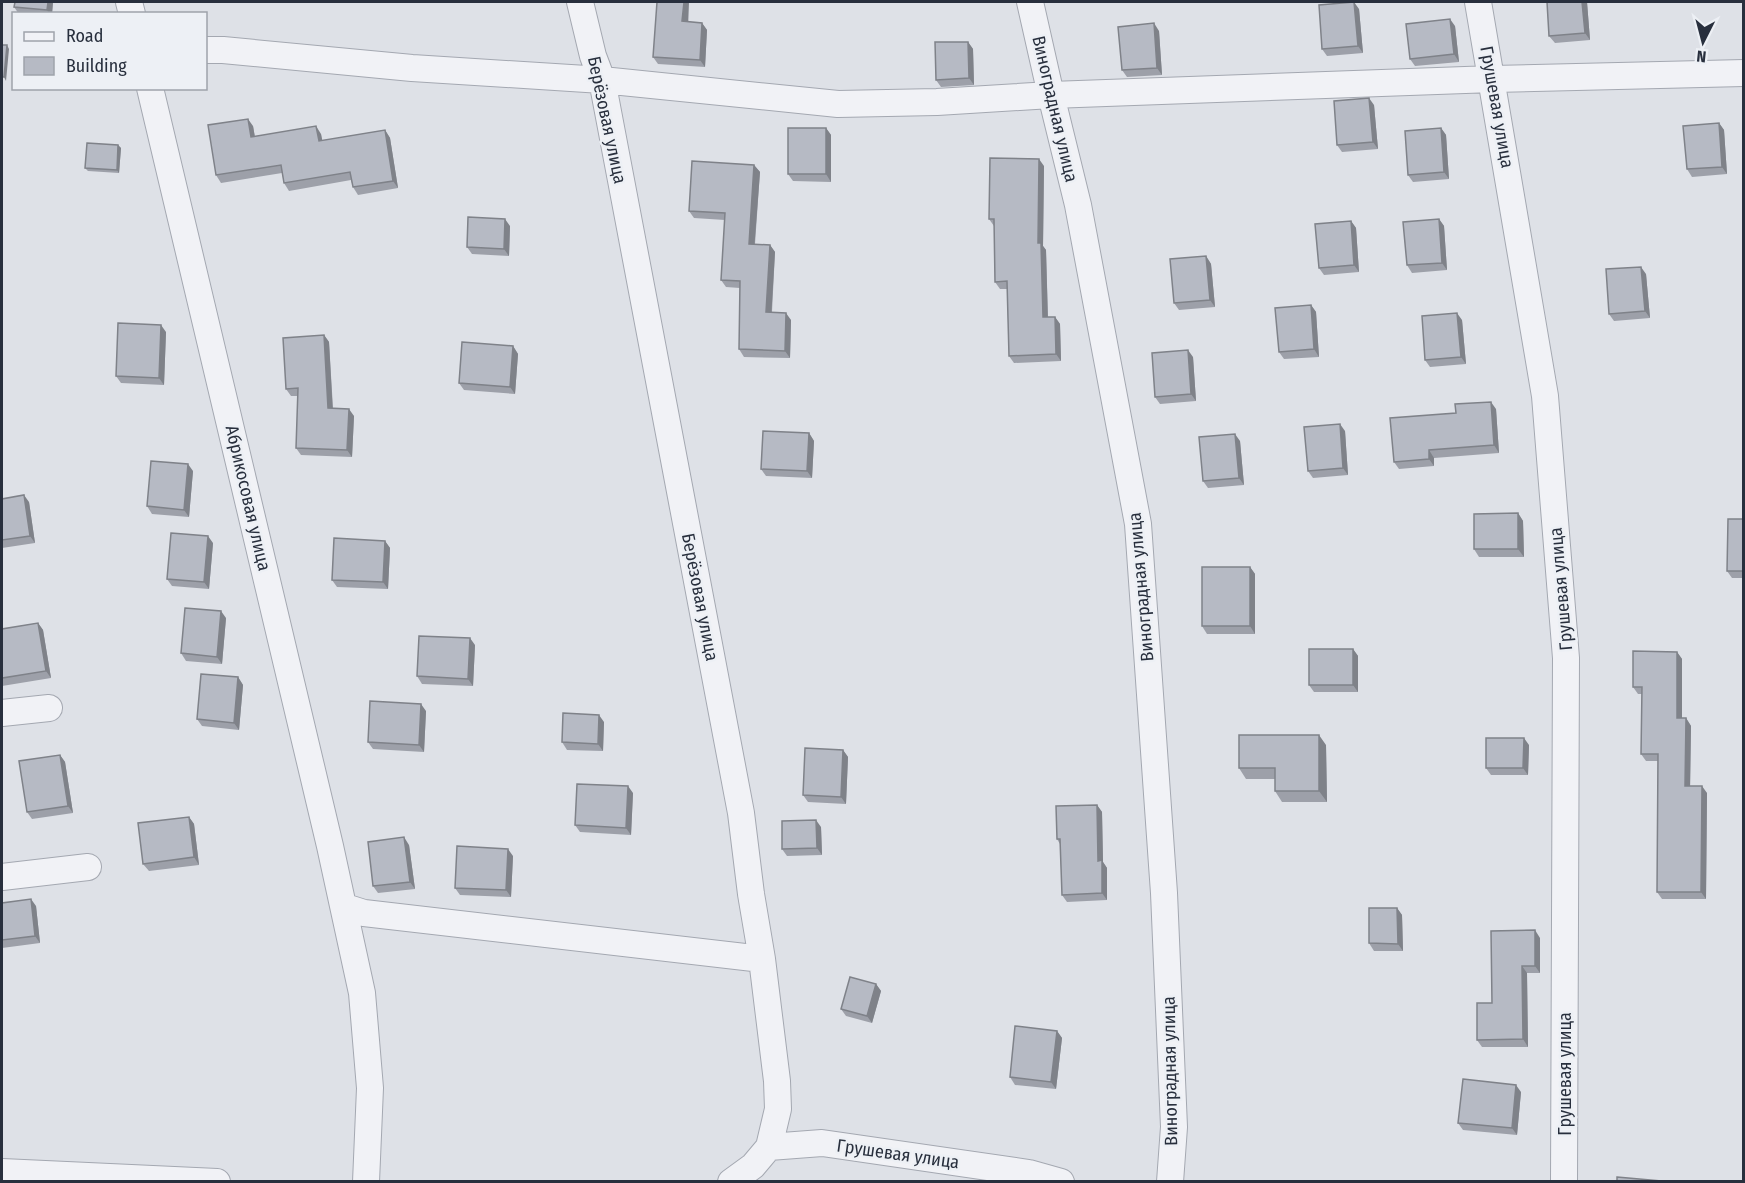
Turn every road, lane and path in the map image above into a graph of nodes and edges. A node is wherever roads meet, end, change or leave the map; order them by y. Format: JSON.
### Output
{"nodes":[{"id":1,"x":580,"y":2,"type":"edge"},
{"id":2,"x":1030,"y":2,"type":"edge"},
{"id":3,"x":1479,"y":2,"type":"edge"},
{"id":4,"x":207,"y":50,"type":"edge"},
{"id":5,"x":1743,"y":73,"type":"edge"},
{"id":6,"x":1493,"y":79,"type":"junction"},
{"id":7,"x":602,"y":80,"type":"junction"},
{"id":8,"x":150,"y":90,"type":"edge"},
{"id":9,"x":1051,"y":95,"type":"junction"},
{"id":10,"x":48,"y":708,"type":"dead end"},
{"id":11,"x":2,"y":713,"type":"edge"},
{"id":12,"x":88,"y":867,"type":"dead end"},
{"id":13,"x":2,"y":877,"type":"edge"},
{"id":14,"x":345,"y":907,"type":"junction"},
{"id":15,"x":762,"y":959,"type":"junction"},
{"id":16,"x":768,"y":1147,"type":"junction"},
{"id":17,"x":2,"y":1172,"type":"edge"},
{"id":18,"x":216,"y":1182,"type":"edge"},
{"id":19,"x":366,"y":1182,"type":"edge"},
{"id":20,"x":731,"y":1182,"type":"edge"},
{"id":21,"x":1061,"y":1182,"type":"edge"},
{"id":22,"x":1170,"y":1182,"type":"edge"},
{"id":23,"x":1564,"y":1182,"type":"edge"}],
"edges":[{"from":1,"to":7,"type":"street","name":"Берёзовая улица"},
{"from":2,"to":9,"type":"street","name":"Виноградная улица"},
{"from":3,"to":6,"type":"street","name":"Грушевая улица"},
{"from":4,"to":7,"type":"street"},
{"from":5,"to":6,"type":"street"},
{"from":6,"to":9,"type":"street"},
{"from":6,"to":23,"type":"street","name":"Грушевая улица"},
{"from":7,"to":9,"type":"street"},
{"from":7,"to":15,"type":"street","name":"Берёзовая улица"},
{"from":8,"to":14,"type":"street","name":"Абрикосовая улица"},
{"from":9,"to":22,"type":"street","name":"Виноградная улица"},
{"from":10,"to":11,"type":"street"},
{"from":12,"to":13,"type":"street"},
{"from":14,"to":15,"type":"street"},
{"from":14,"to":19,"type":"street","name":"Абрикосовая улица"},
{"from":15,"to":16,"type":"street","name":"Берёзовая улица"},
{"from":16,"to":20,"type":"street","name":"Берёзовая улица"},
{"from":16,"to":21,"type":"street","name":"Грушевая улица"},
{"from":17,"to":18,"type":"street"}]}
